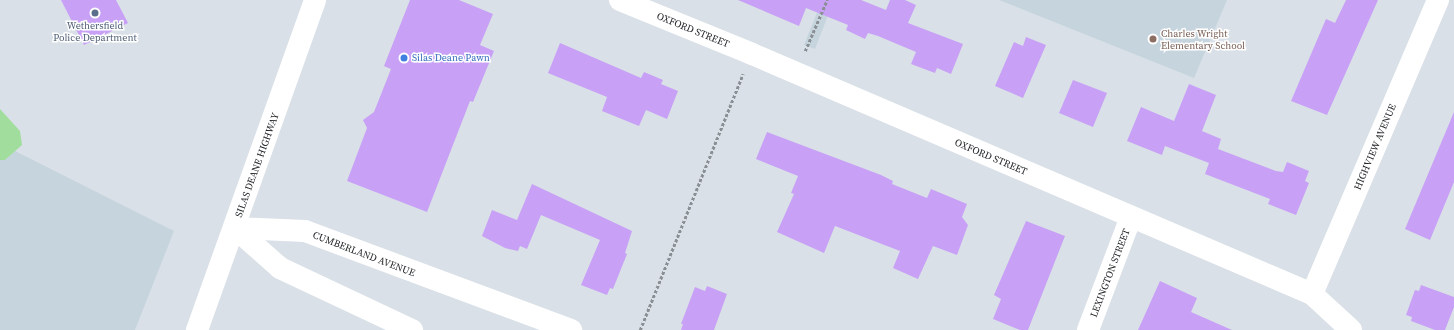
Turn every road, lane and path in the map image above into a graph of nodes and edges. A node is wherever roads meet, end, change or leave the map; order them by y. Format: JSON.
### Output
{"nodes":[{"id":1,"x":315,"y":0,"type":"edge"},
{"id":2,"x":827,"y":0,"type":"edge"},
{"id":3,"x":1438,"y":0,"type":"edge"},
{"id":4,"x":632,"y":2,"type":"edge"},
{"id":5,"x":744,"y":71,"type":"dead end"},
{"id":6,"x":795,"y":73,"type":"junction"},
{"id":7,"x":1131,"y":217,"type":"junction"},
{"id":8,"x":235,"y":228,"type":"junction"},
{"id":9,"x":1312,"y":294,"type":"junction"},
{"id":10,"x":197,"y":330,"type":"edge"},
{"id":11,"x":412,"y":330,"type":"edge"},
{"id":12,"x":571,"y":330,"type":"edge"},
{"id":13,"x":640,"y":330,"type":"edge"},
{"id":14,"x":1088,"y":330,"type":"edge"},
{"id":15,"x":1351,"y":330,"type":"edge"}],
"edges":[{"from":1,"to":8,"type":"street","name":"SILAS DEANE HIGHWAY"},
{"from":2,"to":6,"type":"path"},
{"from":3,"to":9,"type":"street","name":"HIGHVIEW AVENUE"},
{"from":4,"to":6,"type":"street","name":"OXFORD STREET"},
{"from":5,"to":13,"type":"path"},
{"from":6,"to":7,"type":"street","name":"OXFORD STREET"},
{"from":7,"to":9,"type":"street","name":"OXFORD STREET"},
{"from":7,"to":14,"type":"street","name":"LEXINGTON STREET"},
{"from":8,"to":10,"type":"street","name":"SILAS DEANE HIGHWAY"},
{"from":8,"to":11,"type":"street"},
{"from":8,"to":12,"type":"street","name":"CUMBERLAND AVENUE"},
{"from":9,"to":15,"type":"street","name":"OXFORD STREET"}]}
